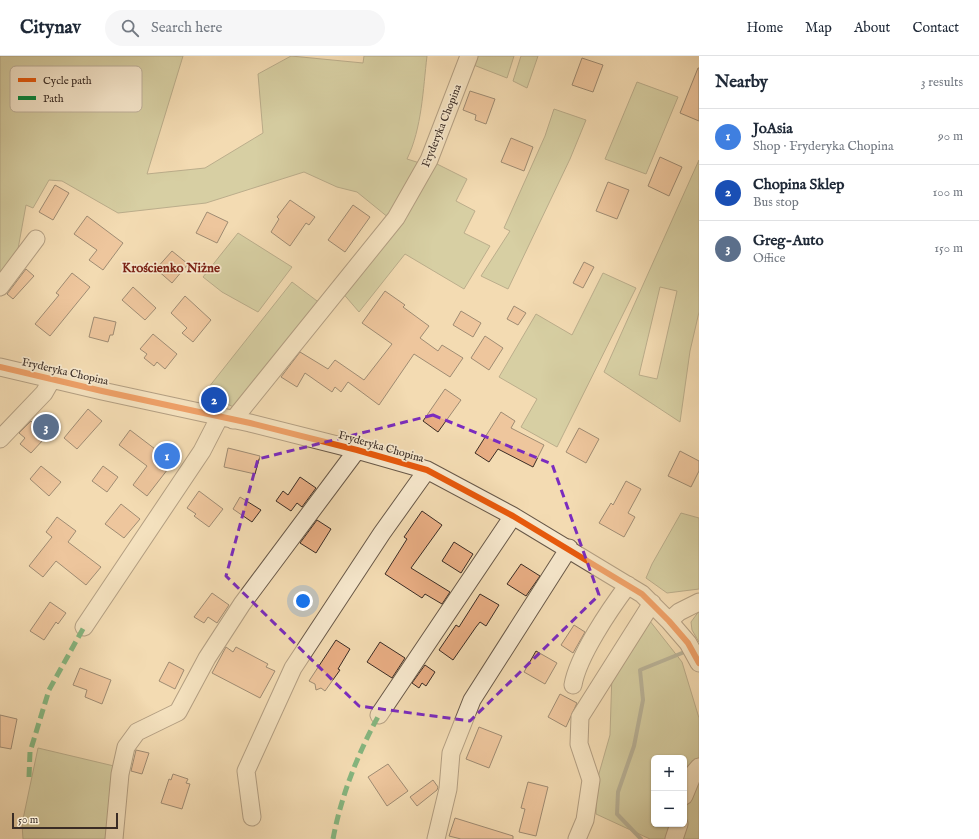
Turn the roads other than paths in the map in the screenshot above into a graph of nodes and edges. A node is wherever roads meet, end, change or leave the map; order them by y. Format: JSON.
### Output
{"nodes":[{"id":1,"x":468,"y":56,"type":"edge"},
{"id":2,"x":36,"y":239,"type":"dead end"},
{"id":3,"x":0,"y":287,"type":"edge"},
{"id":4,"x":0,"y":367,"type":"edge"},
{"id":5,"x":52,"y":380,"type":"junction"},
{"id":6,"x":227,"y":418,"type":"junction"},
{"id":7,"x":0,"y":439,"type":"edge"},
{"id":8,"x":357,"y":450,"type":"junction"},
{"id":9,"x":427,"y":470,"type":"junction"},
{"id":10,"x":513,"y":516,"type":"junction"},
{"id":11,"x":569,"y":548,"type":"junction"},
{"id":12,"x":628,"y":585,"type":"junction"},
{"id":13,"x":699,"y":602,"type":"edge"},
{"id":14,"x":652,"y":603,"type":"junction"},
{"id":15,"x":670,"y":621,"type":"junction"},
{"id":16,"x":84,"y":627,"type":"dead end"},
{"id":17,"x":694,"y":655,"type":"edge"},
{"id":18,"x":573,"y":685,"type":"dead end"},
{"id":19,"x":379,"y":716,"type":"dead end"},
{"id":20,"x":699,"y":768,"type":"edge"},
{"id":21,"x":686,"y":791,"type":"edge"},
{"id":22,"x":252,"y":817,"type":"dead end"},
{"id":23,"x":678,"y":827,"type":"edge"},
{"id":24,"x":114,"y":839,"type":"edge"},
{"id":25,"x":436,"y":839,"type":"edge"},
{"id":26,"x":577,"y":839,"type":"edge"},
{"id":27,"x":674,"y":839,"type":"edge"}],
"edges":[{"from":1,"to":6,"type":"street","name":"Fryderyka Chopina"},
{"from":2,"to":3,"type":"street"},
{"from":4,"to":5,"type":"street","name":"Fryderyka Chopina"},
{"from":5,"to":6,"type":"street","name":"Fryderyka Chopina"},
{"from":5,"to":7,"type":"street"},
{"from":6,"to":8,"type":"street","name":"Fryderyka Chopina"},
{"from":6,"to":16,"type":"street","name":"Fryderyka Chopina"},
{"from":8,"to":9,"type":"street","name":"Fryderyka Chopina"},
{"from":8,"to":24,"type":"street","name":"Fryderyka Chopina"},
{"from":9,"to":10,"type":"street","name":"Fryderyka Chopina"},
{"from":9,"to":22,"type":"street","name":"Fryderyka Chopina"},
{"from":10,"to":11,"type":"street","name":"Fryderyka Chopina"},
{"from":10,"to":19,"type":"street"},
{"from":11,"to":12,"type":"street","name":"Fryderyka Chopina"},
{"from":11,"to":25,"type":"street"},
{"from":12,"to":14,"type":"street","name":"Fryderyka Chopina"},
{"from":12,"to":18,"type":"street"},
{"from":13,"to":15,"type":"street"},
{"from":14,"to":15,"type":"street","name":"Fryderyka Chopina"},
{"from":14,"to":26,"type":"street"},
{"from":15,"to":17,"type":"street","name":"Fryderyka Chopina"},
{"from":20,"to":21,"type":"street"},
{"from":23,"to":27,"type":"street"}]}
